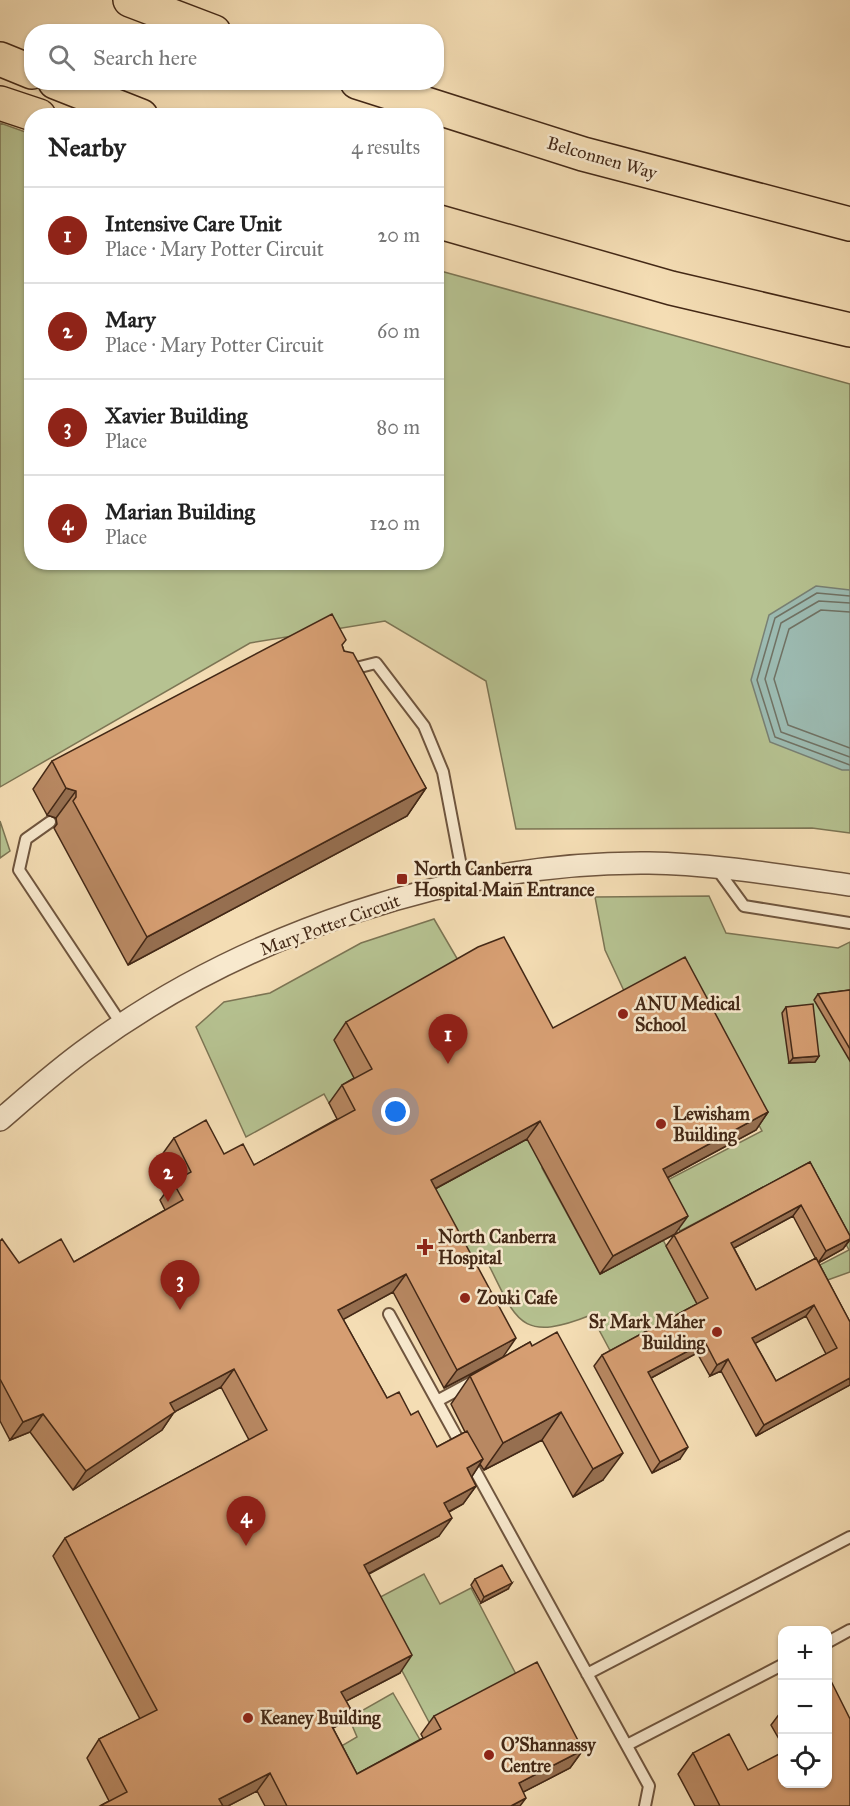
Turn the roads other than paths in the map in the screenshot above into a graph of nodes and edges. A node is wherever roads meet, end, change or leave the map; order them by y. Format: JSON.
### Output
{"nodes":[{"id":1,"x":130,"y":0,"type":"edge"},
{"id":2,"x":193,"y":24,"type":"edge"},
{"id":3,"x":0,"y":59,"type":"edge"},
{"id":4,"x":24,"y":69,"type":"edge"},
{"id":5,"x":75,"y":90,"type":"edge"},
{"id":6,"x":382,"y":90,"type":"edge"},
{"id":7,"x":0,"y":103,"type":"edge"},
{"id":8,"x":121,"y":108,"type":"edge"},
{"id":9,"x":439,"y":108,"type":"edge"},
{"id":10,"x":444,"y":110,"type":"edge"},
{"id":11,"x":24,"y":111,"type":"edge"},
{"id":12,"x":444,"y":223,"type":"edge"},
{"id":13,"x":850,"y":224,"type":"edge"},
{"id":14,"x":850,"y":330,"type":"edge"},
{"id":15,"x":342,"y":671,"type":"edge"},
{"id":16,"x":50,"y":822,"type":"dead end"},
{"id":17,"x":716,"y":867,"type":"junction"},
{"id":18,"x":464,"y":882,"type":"junction"},
{"id":19,"x":850,"y":885,"type":"edge"},
{"id":20,"x":850,"y":922,"type":"edge"},
{"id":21,"x":122,"y":1025,"type":"junction"},
{"id":22,"x":0,"y":1120,"type":"edge"},
{"id":23,"x":389,"y":1314,"type":"dead end"},
{"id":24,"x":486,"y":1375,"type":"edge"},
{"id":25,"x":437,"y":1401,"type":"junction"},
{"id":26,"x":850,"y":1537,"type":"edge"},
{"id":27,"x":850,"y":1630,"type":"edge"},
{"id":28,"x":832,"y":1640,"type":"edge"},
{"id":29,"x":778,"y":1668,"type":"edge"},
{"id":30,"x":587,"y":1674,"type":"junction"},
{"id":31,"x":627,"y":1745,"type":"junction"},
{"id":32,"x":645,"y":1806,"type":"edge"}],
"edges":[{"from":1,"to":2,"type":"main road"},
{"from":3,"to":4,"type":"main road"},
{"from":5,"to":8,"type":"main road"},
{"from":6,"to":9,"type":"main road","name":"Belconnen Way"},
{"from":7,"to":11,"type":"main road"},
{"from":10,"to":13,"type":"main road","name":"Belconnen Way"},
{"from":12,"to":14,"type":"main road"},
{"from":15,"to":18,"type":"lane"},
{"from":16,"to":21,"type":"lane"},
{"from":17,"to":18,"type":"street","name":"Mary Potter Circuit"},
{"from":17,"to":19,"type":"street","name":"Mary Potter Circuit"},
{"from":17,"to":20,"type":"lane"},
{"from":18,"to":21,"type":"street","name":"Mary Potter Circuit"},
{"from":21,"to":22,"type":"street","name":"Mary Potter Circuit"},
{"from":23,"to":25,"type":"lane"},
{"from":24,"to":25,"type":"lane"},
{"from":25,"to":30,"type":"lane"},
{"from":26,"to":30,"type":"lane"},
{"from":27,"to":28,"type":"lane"},
{"from":29,"to":31,"type":"lane"},
{"from":30,"to":31,"type":"lane"},
{"from":31,"to":32,"type":"lane"}]}
